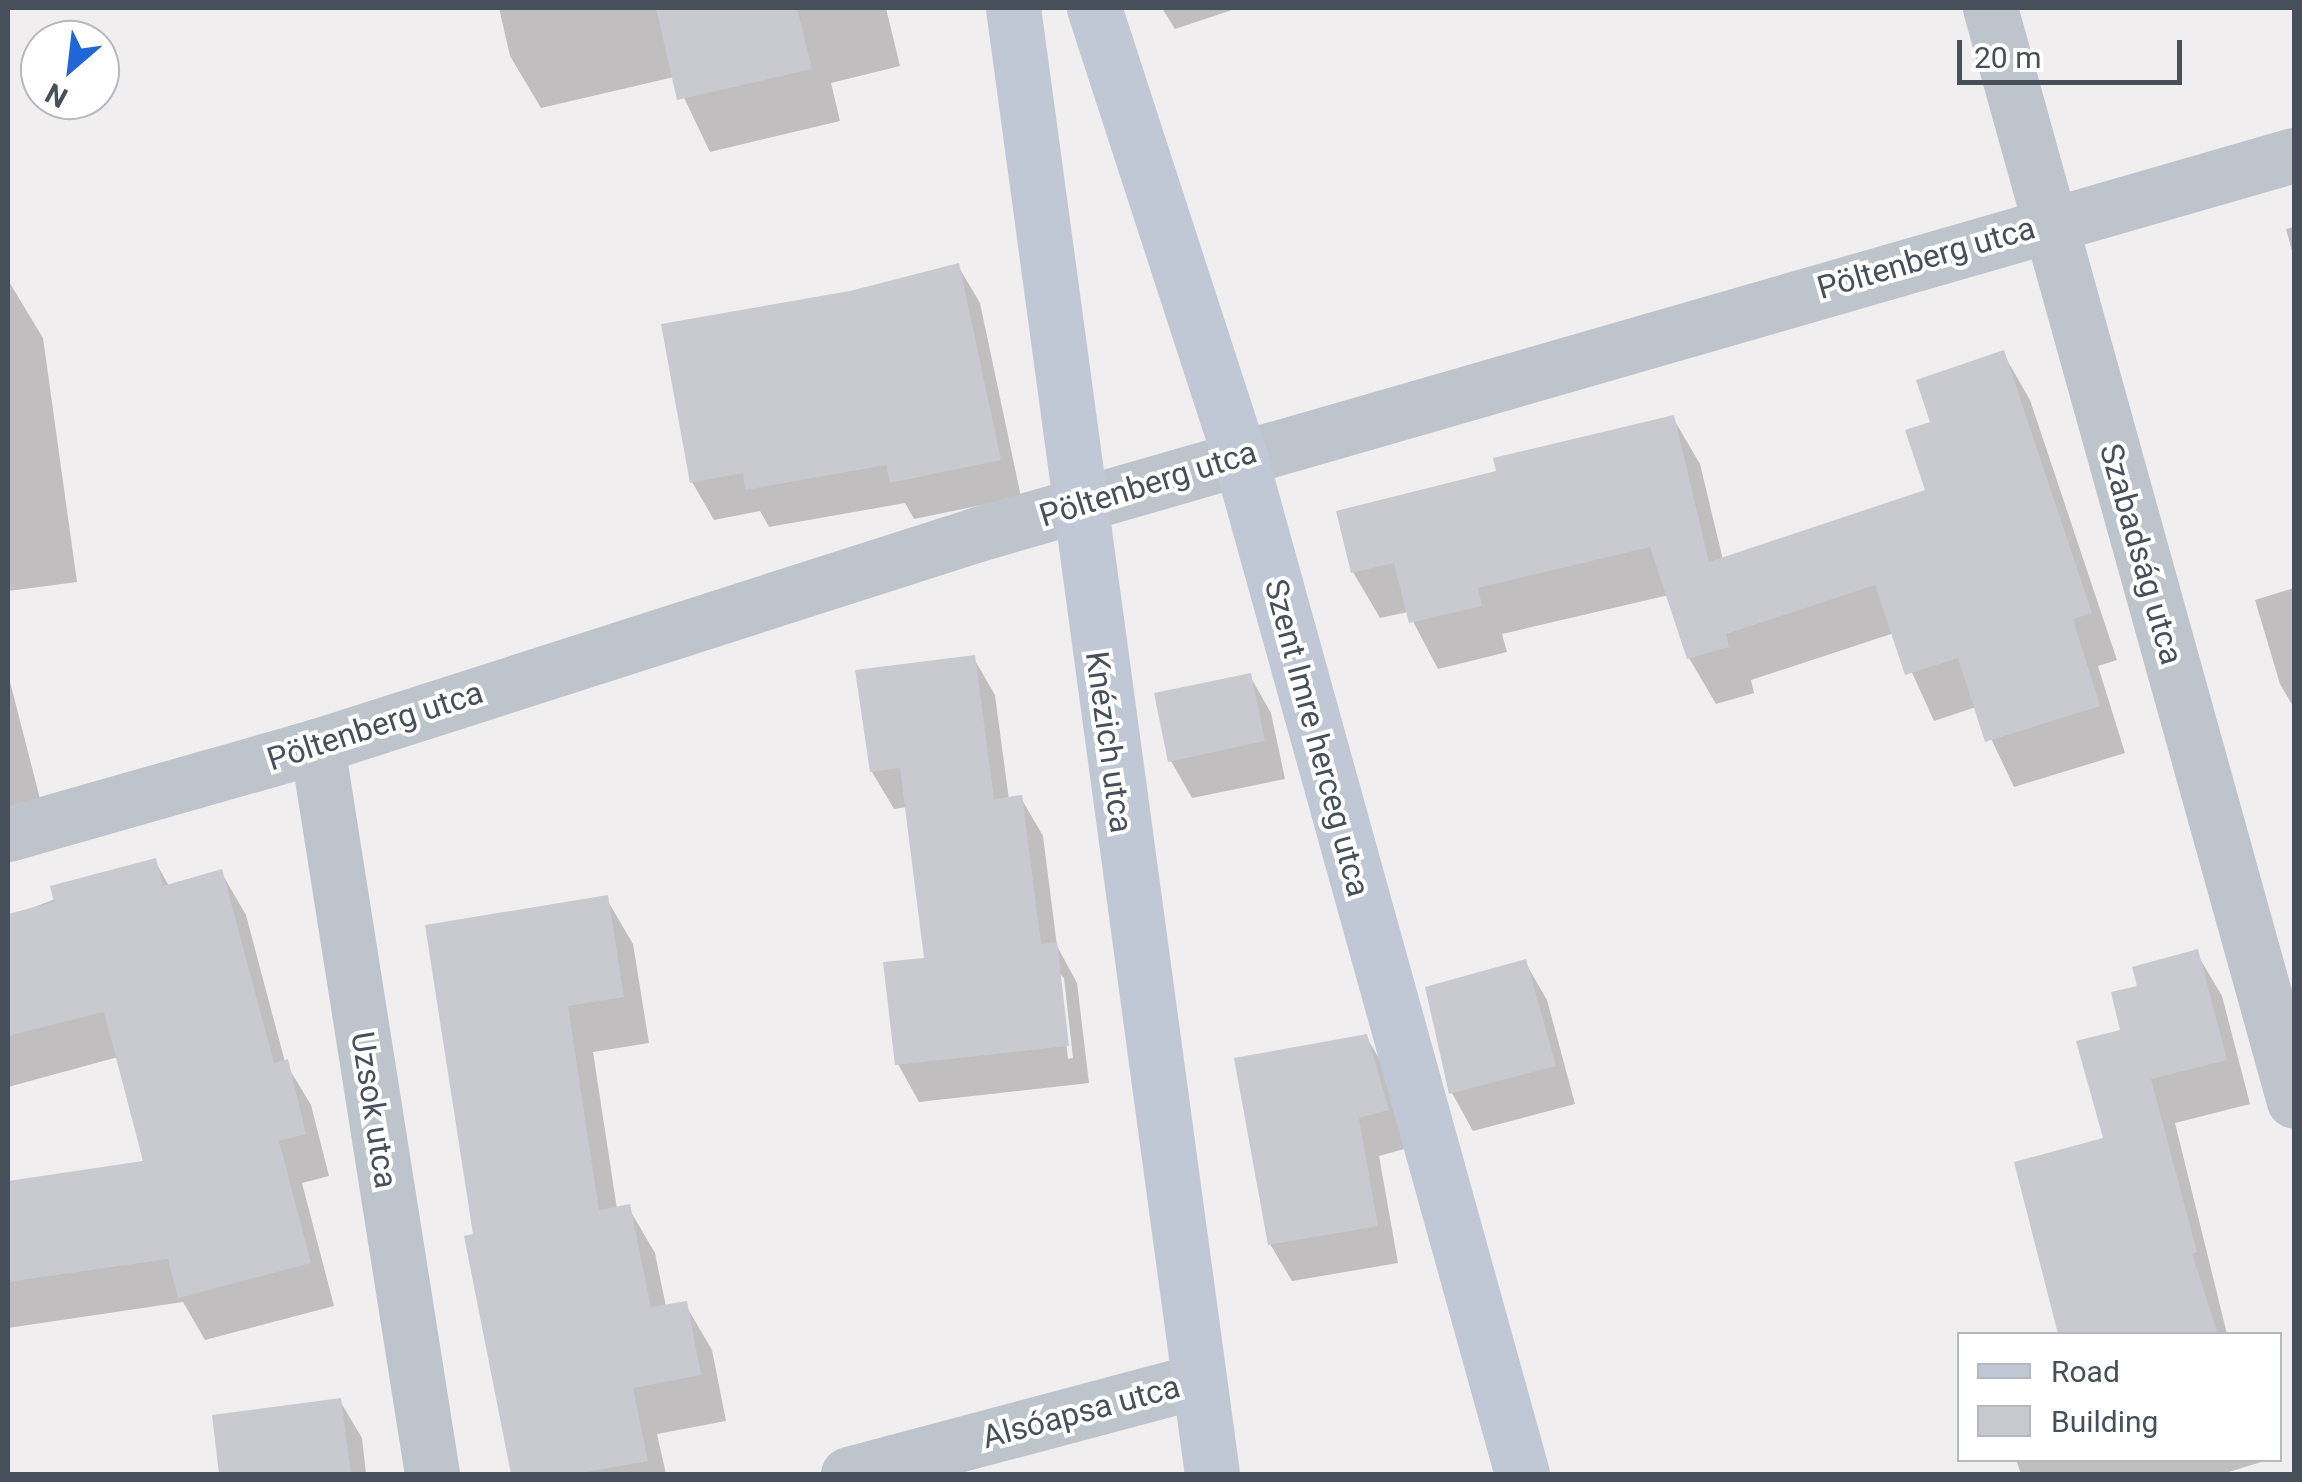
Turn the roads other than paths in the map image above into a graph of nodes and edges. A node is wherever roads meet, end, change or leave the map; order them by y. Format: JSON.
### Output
{"nodes":[{"id":1,"x":1013,"y":8,"type":"edge"},
{"id":2,"x":1094,"y":8,"type":"edge"},
{"id":3,"x":1990,"y":8,"type":"edge"},
{"id":4,"x":2294,"y":155,"type":"edge"},
{"id":5,"x":2048,"y":223,"type":"junction"},
{"id":6,"x":1240,"y":457,"type":"junction"},
{"id":7,"x":1076,"y":507,"type":"junction"},
{"id":8,"x":317,"y":746,"type":"junction"},
{"id":9,"x":8,"y":834,"type":"edge"},
{"id":10,"x":2294,"y":1101,"type":"edge"},
{"id":11,"x":1198,"y":1381,"type":"junction"},
{"id":12,"x":432,"y":1474,"type":"edge"},
{"id":13,"x":848,"y":1474,"type":"edge"},
{"id":14,"x":1212,"y":1474,"type":"edge"},
{"id":15,"x":1522,"y":1474,"type":"edge"}],
"edges":[{"from":1,"to":7,"type":"street","name":"Knézich utca"},
{"from":2,"to":6,"type":"street","name":"Szent Imre herceg utca"},
{"from":3,"to":5,"type":"street","name":"Szabadság utca"},
{"from":4,"to":5,"type":"street","name":"Pöltenberg utca"},
{"from":5,"to":6,"type":"street","name":"Pöltenberg utca"},
{"from":5,"to":10,"type":"street","name":"Szabadság utca"},
{"from":6,"to":7,"type":"street","name":"Pöltenberg utca"},
{"from":6,"to":15,"type":"street","name":"Szent Imre herceg utca"},
{"from":7,"to":8,"type":"street","name":"Pöltenberg utca"},
{"from":7,"to":11,"type":"street","name":"Knézich utca"},
{"from":8,"to":9,"type":"street","name":"Pöltenberg utca"},
{"from":8,"to":12,"type":"street","name":"Uzsok utca"},
{"from":11,"to":13,"type":"street","name":"Alsóapsa utca"},
{"from":11,"to":14,"type":"street","name":"Knézich utca"}]}
